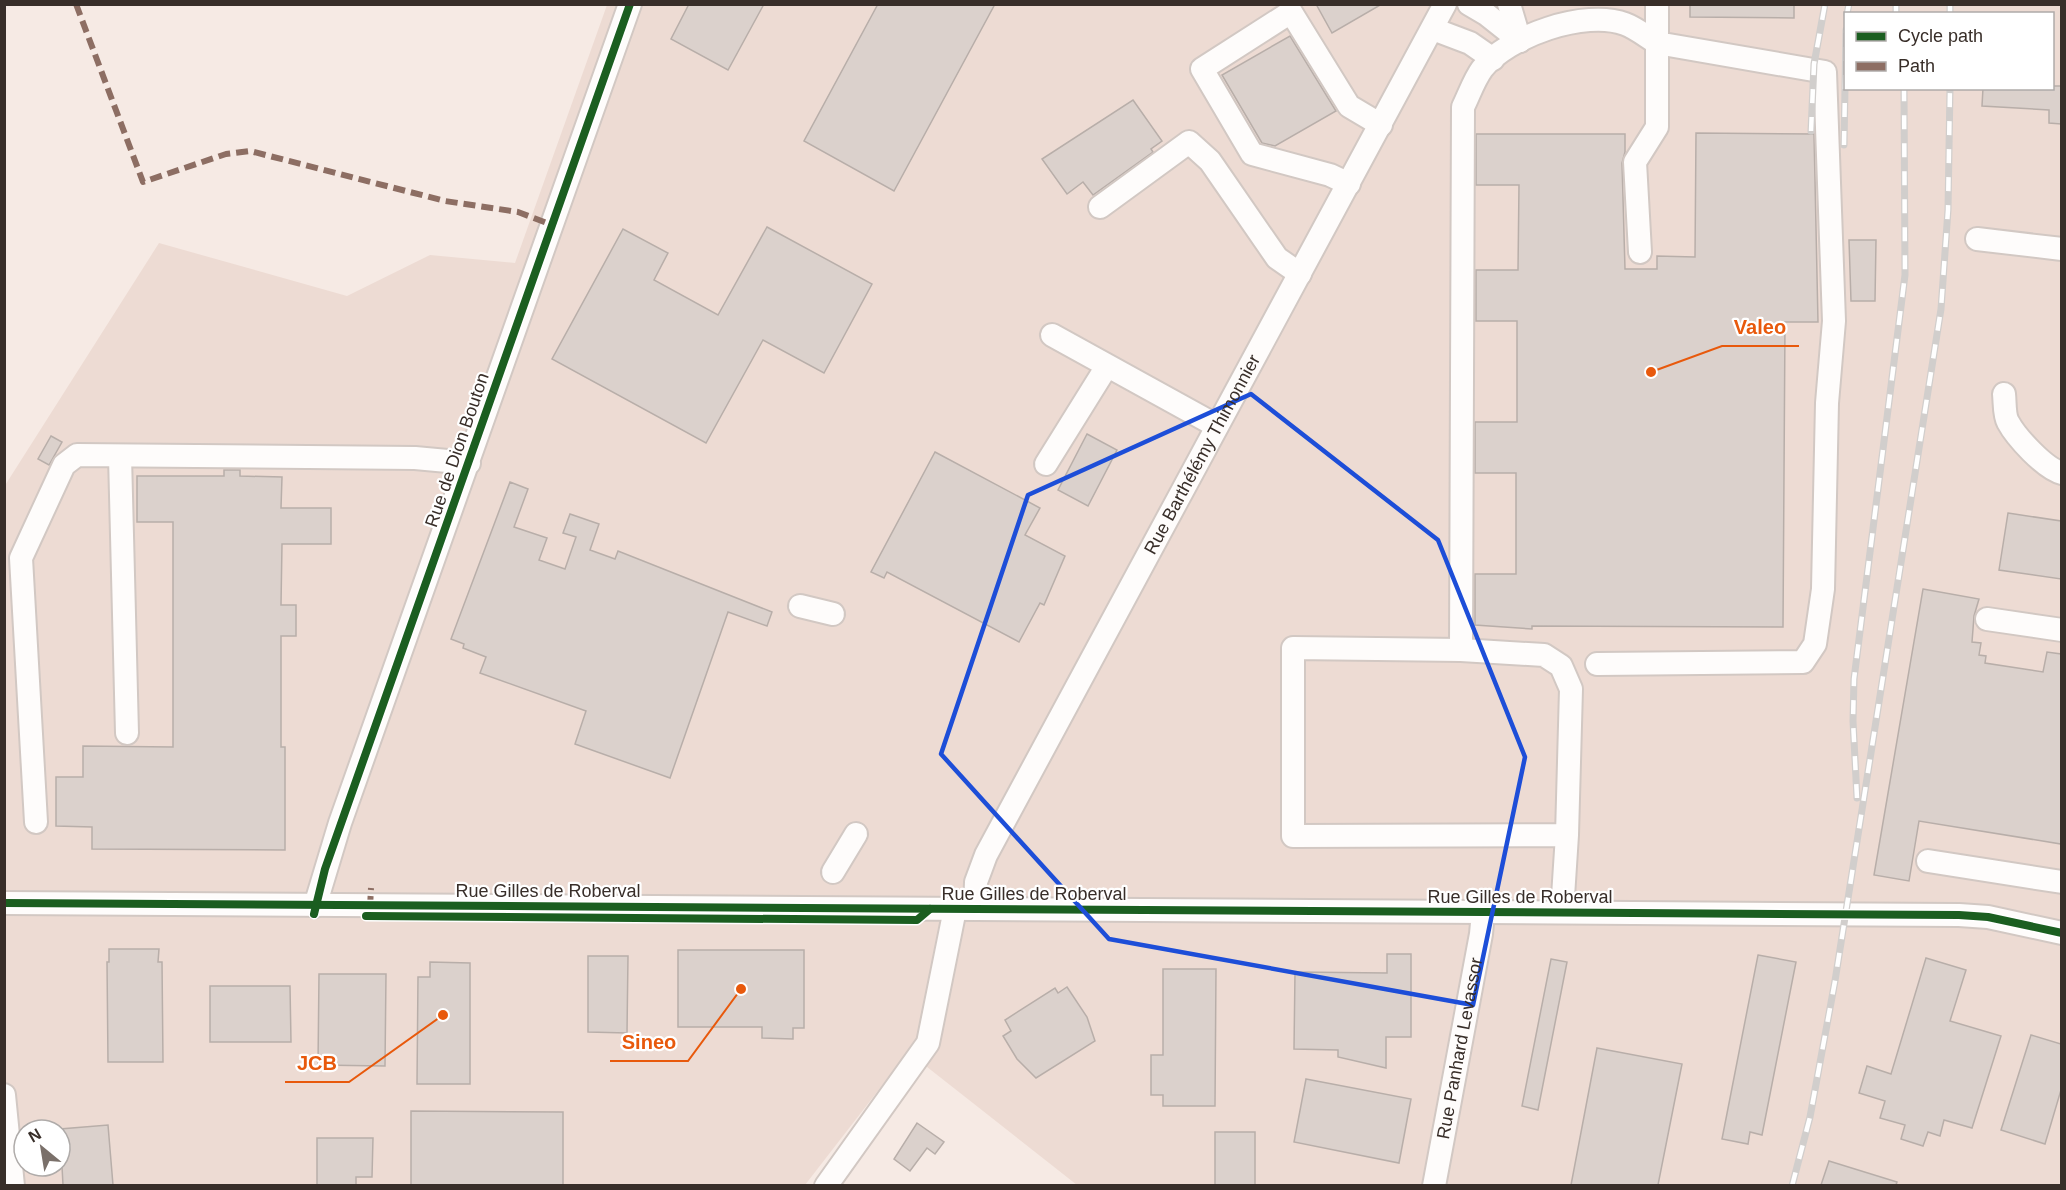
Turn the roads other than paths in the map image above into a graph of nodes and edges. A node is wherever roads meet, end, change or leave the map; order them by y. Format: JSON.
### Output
{"nodes":[{"id":1,"x":630,"y":4,"type":"edge"},
{"id":2,"x":1445,"y":4,"type":"edge"},
{"id":3,"x":1469,"y":4,"type":"edge"},
{"id":4,"x":1509,"y":4,"type":"edge"},
{"id":5,"x":1657,"y":4,"type":"edge"},
{"id":6,"x":1433,"y":29,"type":"junction"},
{"id":7,"x":1520,"y":41,"type":"junction"},
{"id":8,"x":1657,"y":43,"type":"junction"},
{"id":9,"x":1493,"y":60,"type":"junction"},
{"id":10,"x":1381,"y":125,"type":"junction"},
{"id":11,"x":1349,"y":184,"type":"junction"},
{"id":12,"x":1100,"y":207,"type":"dead end"},
{"id":13,"x":1977,"y":239,"type":"dead end"},
{"id":14,"x":2061,"y":249,"type":"edge"},
{"id":15,"x":1640,"y":252,"type":"dead end"},
{"id":16,"x":1300,"y":274,"type":"junction"},
{"id":17,"x":1052,"y":335,"type":"dead end"},
{"id":18,"x":1107,"y":366,"type":"junction"},
{"id":19,"x":2004,"y":394,"type":"dead end"},
{"id":20,"x":1217,"y":426,"type":"junction"},
{"id":21,"x":120,"y":456,"type":"junction"},
{"id":22,"x":469,"y":463,"type":"junction"},
{"id":23,"x":1047,"y":464,"type":"dead end"},
{"id":24,"x":2061,"y":473,"type":"edge"},
{"id":25,"x":800,"y":606,"type":"dead end"},
{"id":26,"x":833,"y":614,"type":"dead end"},
{"id":27,"x":1987,"y":619,"type":"dead end"},
{"id":28,"x":2061,"y":630,"type":"edge"},
{"id":29,"x":1461,"y":650,"type":"junction"},
{"id":30,"x":1597,"y":664,"type":"dead end"},
{"id":31,"x":127,"y":734,"type":"dead end"},
{"id":32,"x":36,"y":822,"type":"dead end"},
{"id":33,"x":856,"y":834,"type":"dead end"},
{"id":34,"x":1567,"y":835,"type":"junction"},
{"id":35,"x":1928,"y":861,"type":"dead end"},
{"id":36,"x":833,"y":873,"type":"dead end"},
{"id":37,"x":2061,"y":882,"type":"edge"},
{"id":38,"x":4,"y":903,"type":"edge"},
{"id":39,"x":315,"y":906,"type":"junction"},
{"id":40,"x":965,"y":909,"type":"junction"},
{"id":41,"x":1483,"y":912,"type":"junction"},
{"id":42,"x":1562,"y":912,"type":"junction"},
{"id":43,"x":2061,"y":933,"type":"edge"},
{"id":44,"x":4,"y":1095,"type":"edge"},
{"id":45,"x":13,"y":1185,"type":"edge"},
{"id":46,"x":826,"y":1185,"type":"edge"},
{"id":47,"x":1434,"y":1185,"type":"edge"}],
"edges":[{"from":1,"to":22,"type":"street","name":"Rue de Dion Bouton"},
{"from":2,"to":6,"type":"street","name":"Rue Barthélémy Thimonnier"},
{"from":3,"to":7,"type":"street"},
{"from":4,"to":7,"type":"street"},
{"from":5,"to":8,"type":"street"},
{"from":6,"to":9,"type":"street"},
{"from":6,"to":10,"type":"street","name":"Rue Barthélémy Thimonnier"},
{"from":7,"to":8,"type":"street"},
{"from":7,"to":9,"type":"street"},
{"from":8,"to":15,"type":"street"},
{"from":8,"to":30,"type":"street"},
{"from":9,"to":29,"type":"street"},
{"from":10,"to":11,"type":"street","name":"Rue Barthélémy Thimonnier"},
{"from":10,"to":11,"type":"street"},
{"from":11,"to":16,"type":"street","name":"Rue Barthélémy Thimonnier"},
{"from":12,"to":16,"type":"street"},
{"from":13,"to":14,"type":"street"},
{"from":16,"to":20,"type":"street","name":"Rue Barthélémy Thimonnier"},
{"from":17,"to":18,"type":"street"},
{"from":18,"to":20,"type":"street"},
{"from":18,"to":23,"type":"street"},
{"from":19,"to":24,"type":"street"},
{"from":20,"to":40,"type":"street","name":"Rue Barthélémy Thimonnier"},
{"from":21,"to":22,"type":"street"},
{"from":21,"to":31,"type":"street"},
{"from":21,"to":32,"type":"street"},
{"from":22,"to":39,"type":"street","name":"Rue de Dion Bouton"},
{"from":25,"to":26,"type":"street"},
{"from":27,"to":28,"type":"street"},
{"from":29,"to":34,"type":"street"},
{"from":29,"to":34,"type":"street"},
{"from":33,"to":36,"type":"street"},
{"from":34,"to":42,"type":"street"},
{"from":35,"to":37,"type":"street"},
{"from":38,"to":39,"type":"street","name":"Rue Gilles de Roberval"},
{"from":39,"to":40,"type":"street","name":"Rue Gilles de Roberval"},
{"from":40,"to":41,"type":"street","name":"Rue Gilles de Roberval"},
{"from":40,"to":46,"type":"street","name":"Rue Barthélémy Thimonnier"},
{"from":41,"to":42,"type":"street","name":"Rue Gilles de Roberval"},
{"from":41,"to":47,"type":"street","name":"Rue Panhard Levassor"},
{"from":42,"to":43,"type":"street","name":"Rue Gilles de Roberval"},
{"from":44,"to":45,"type":"street"}]}
